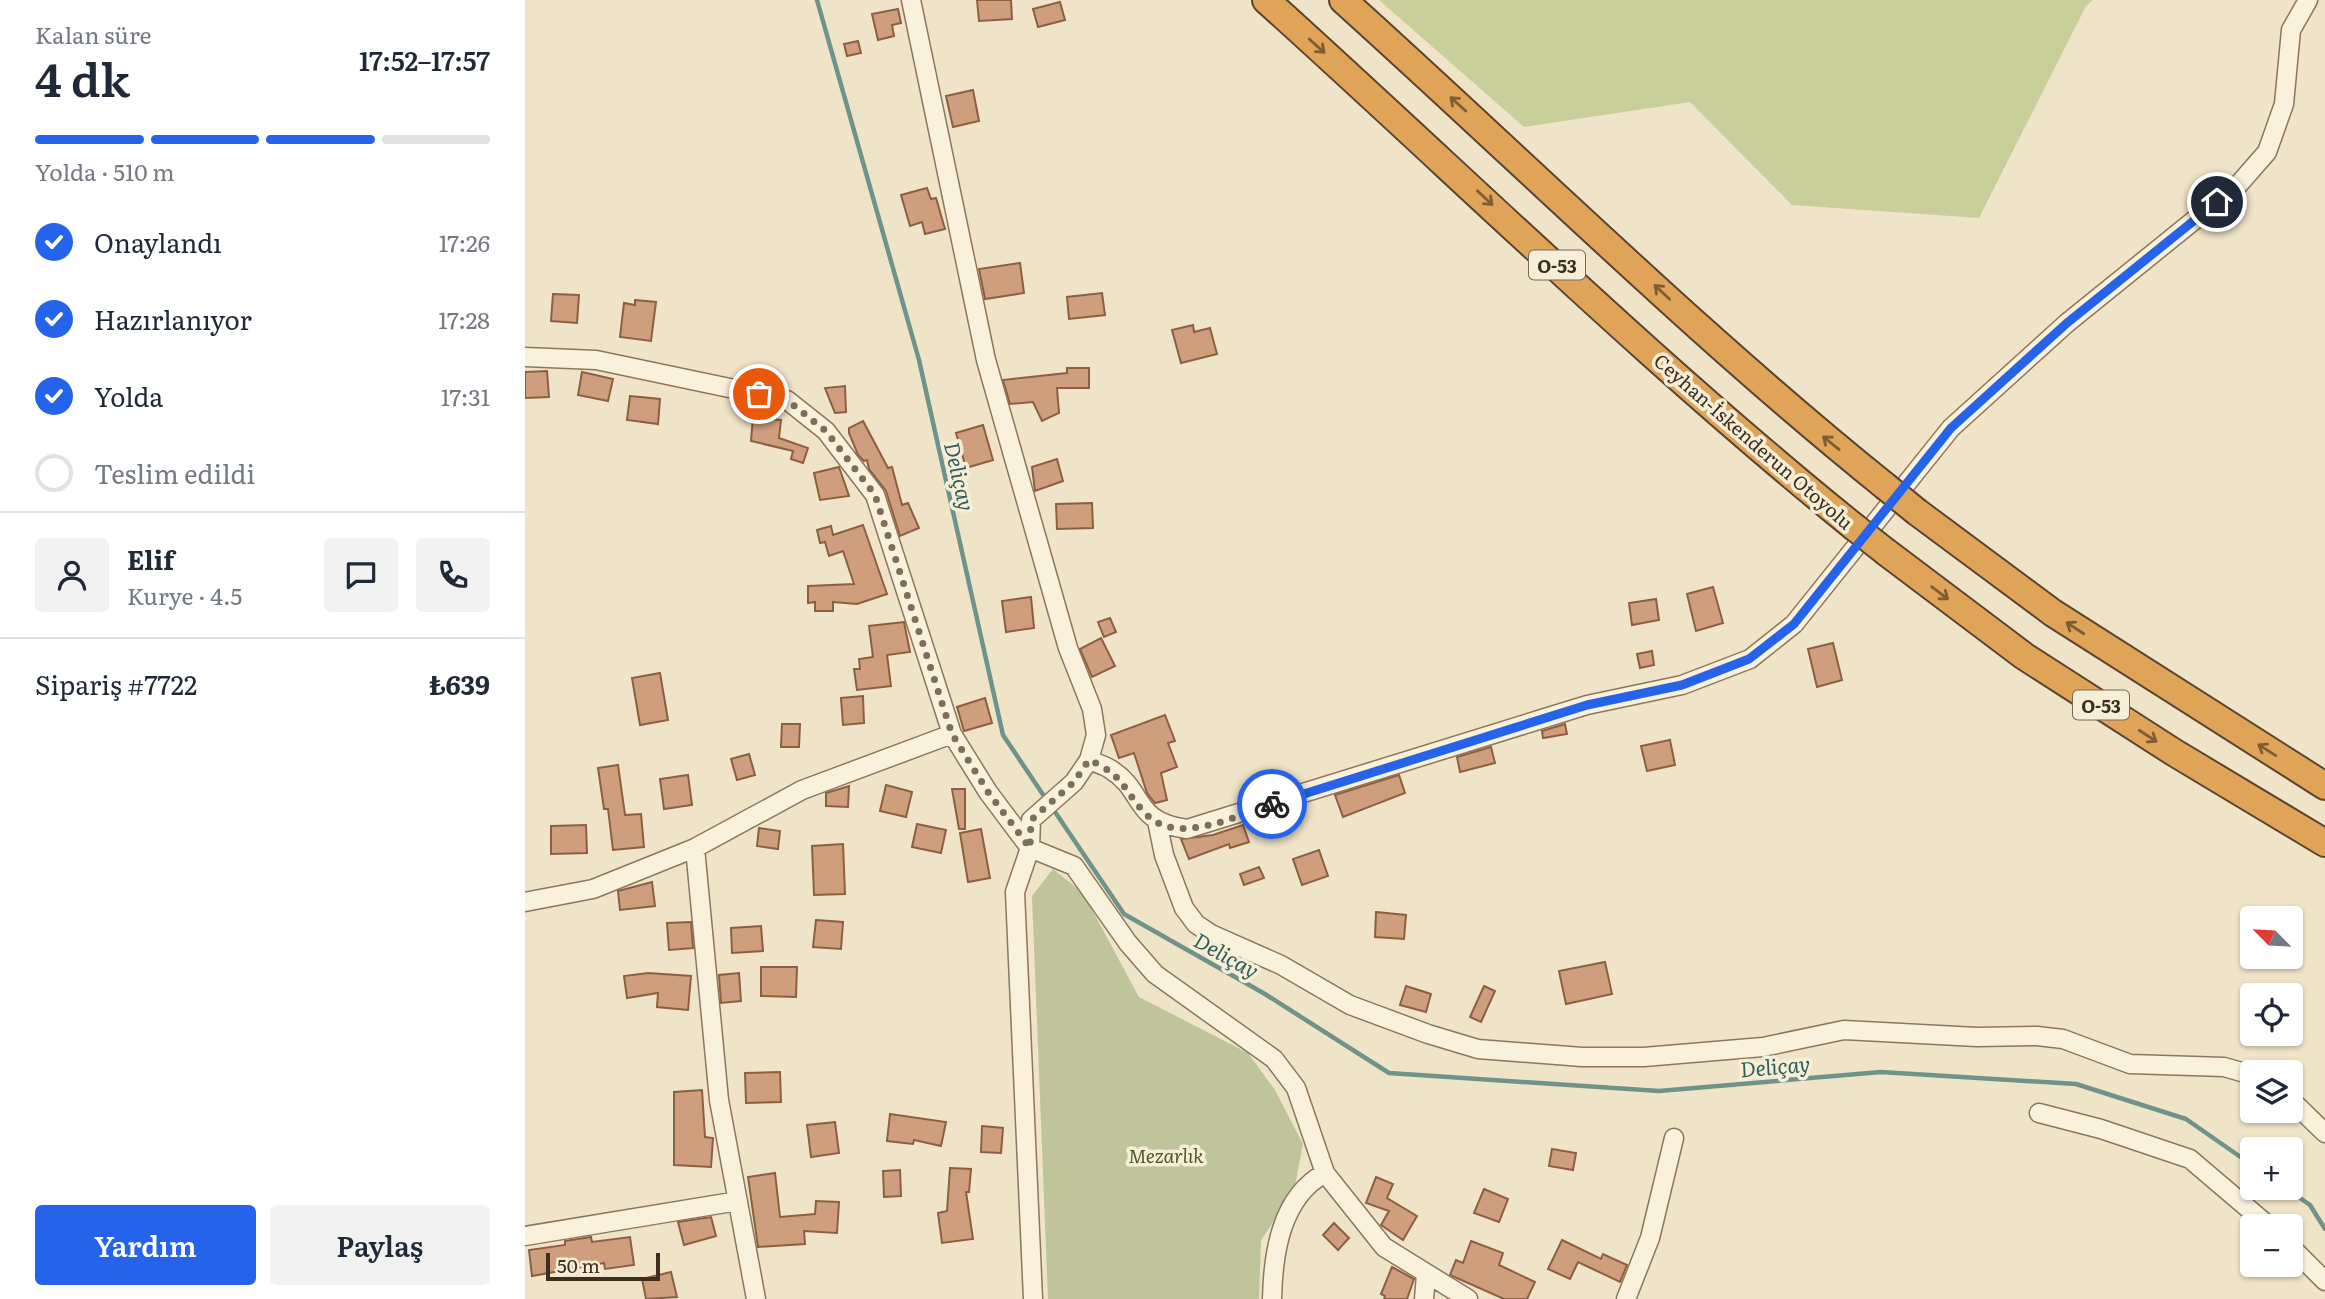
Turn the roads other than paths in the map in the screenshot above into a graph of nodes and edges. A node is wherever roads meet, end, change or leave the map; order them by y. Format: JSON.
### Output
{"nodes":[{"id":1,"x":911,"y":0,"type":"edge"},
{"id":2,"x":1266,"y":0,"type":"edge"},
{"id":3,"x":1343,"y":0,"type":"edge"},
{"id":4,"x":2308,"y":0,"type":"edge"},
{"id":5,"x":525,"y":357,"type":"edge"},
{"id":6,"x":952,"y":734,"type":"junction"},
{"id":7,"x":1089,"y":760,"type":"junction"},
{"id":8,"x":2325,"y":786,"type":"edge"},
{"id":9,"x":1157,"y":821,"type":"junction"},
{"id":10,"x":2325,"y":843,"type":"edge"},
{"id":11,"x":695,"y":848,"type":"junction"},
{"id":12,"x":1030,"y":848,"type":"junction"},
{"id":13,"x":525,"y":902,"type":"edge"},
{"id":14,"x":2240,"y":1072,"type":"edge"},
{"id":15,"x":2303,"y":1112,"type":"edge"},
{"id":16,"x":2039,"y":1113,"type":"dead end"},
{"id":17,"x":2325,"y":1133,"type":"edge"},
{"id":18,"x":1674,"y":1138,"type":"dead end"},
{"id":19,"x":1325,"y":1173,"type":"junction"},
{"id":20,"x":738,"y":1201,"type":"junction"},
{"id":21,"x":2255,"y":1214,"type":"edge"},
{"id":22,"x":525,"y":1236,"type":"edge"},
{"id":23,"x":2303,"y":1259,"type":"edge"},
{"id":24,"x":1426,"y":1275,"type":"junction"},
{"id":25,"x":2325,"y":1281,"type":"edge"},
{"id":26,"x":756,"y":1299,"type":"edge"},
{"id":27,"x":1033,"y":1299,"type":"edge"},
{"id":28,"x":1272,"y":1299,"type":"edge"},
{"id":29,"x":1424,"y":1299,"type":"edge"},
{"id":30,"x":1468,"y":1299,"type":"edge"},
{"id":31,"x":1626,"y":1299,"type":"edge"}],
"edges":[{"from":1,"to":7,"type":"street"},
{"from":2,"to":10,"type":"highway","name":"Ceyhan-İskenderun Otoyolu","number":"O-53","one_way":true,"bridge":true},
{"from":8,"to":3,"type":"highway","number":"O-53","one_way":true,"bridge":true},
{"from":4,"to":9,"type":"street"},
{"from":5,"to":6,"type":"street"},
{"from":6,"to":11,"type":"street"},
{"from":6,"to":12,"type":"street"},
{"from":7,"to":9,"type":"street"},
{"from":7,"to":12,"type":"street"},
{"from":9,"to":14,"type":"street"},
{"from":11,"to":13,"type":"street"},
{"from":11,"to":20,"type":"street"},
{"from":12,"to":19,"type":"street"},
{"from":12,"to":27,"type":"street"},
{"from":15,"to":17,"type":"street"},
{"from":16,"to":21,"type":"street"},
{"from":18,"to":31,"type":"street"},
{"from":19,"to":24,"type":"street"},
{"from":19,"to":28,"type":"street"},
{"from":20,"to":22,"type":"street"},
{"from":20,"to":26,"type":"street"},
{"from":23,"to":25,"type":"street"},
{"from":24,"to":29,"type":"street"},
{"from":24,"to":30,"type":"street"}]}
